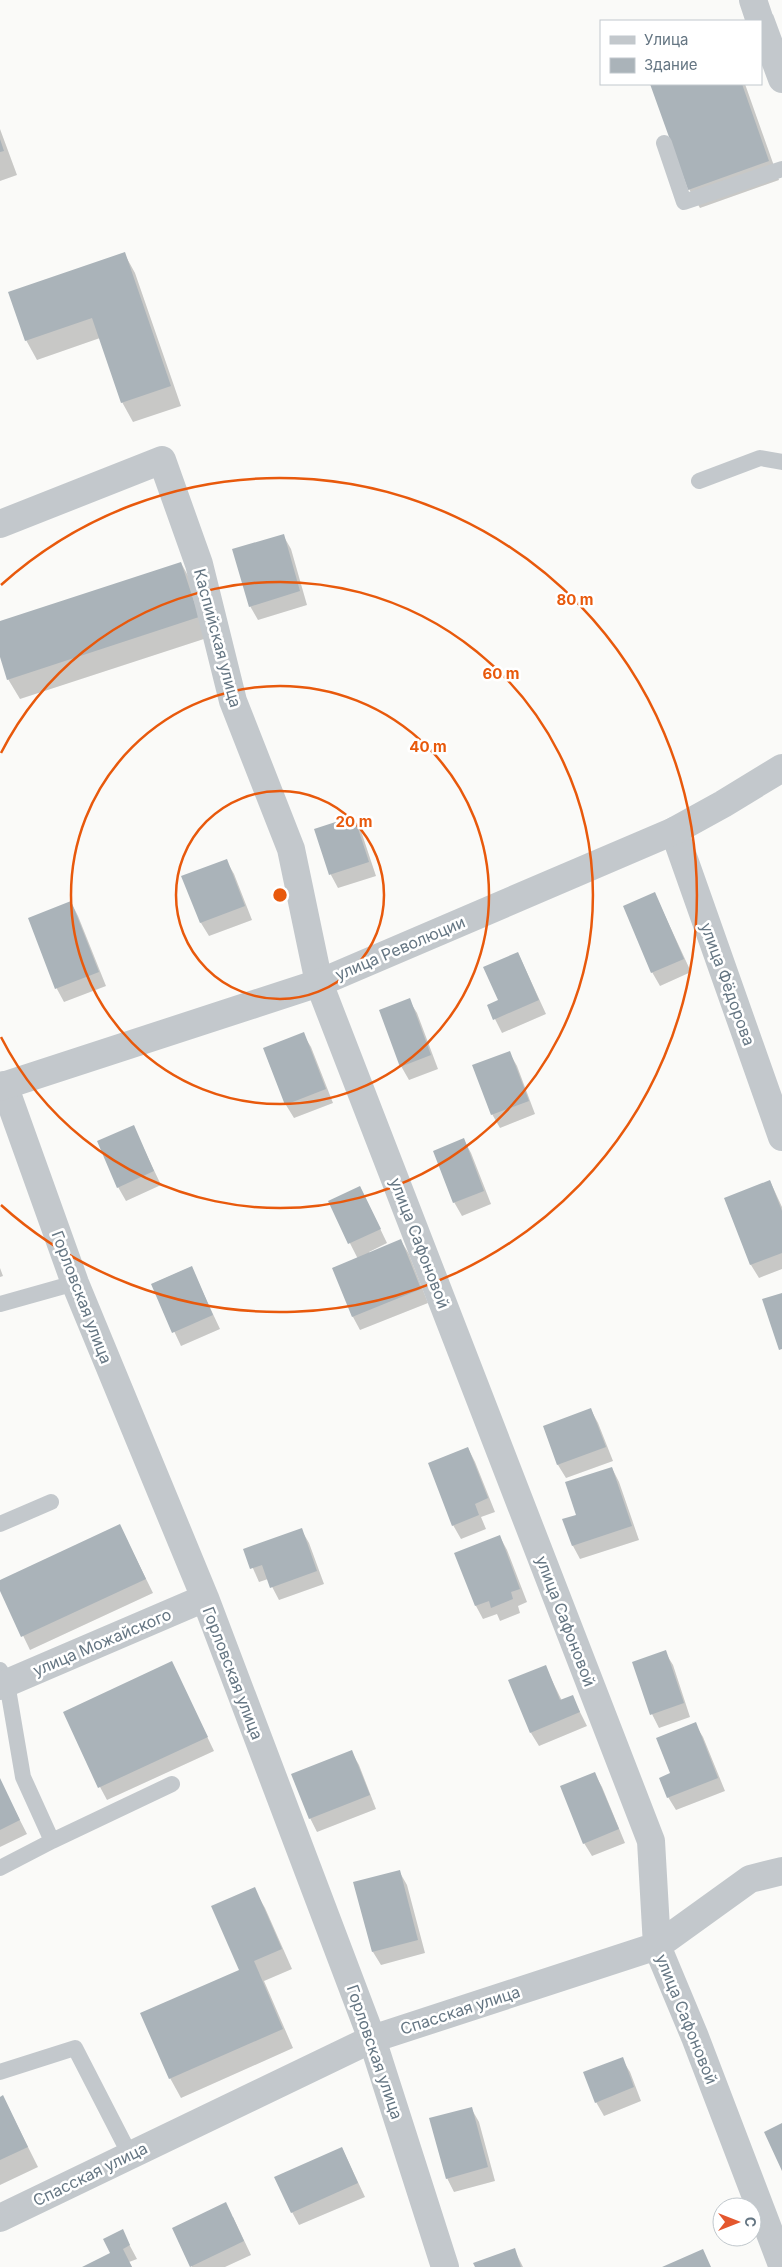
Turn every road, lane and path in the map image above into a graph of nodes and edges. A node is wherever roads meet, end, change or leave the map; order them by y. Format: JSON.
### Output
{"nodes":[{"id":1,"x":753,"y":0,"type":"edge"},
{"id":2,"x":760,"y":20,"type":"edge"},
{"id":3,"x":762,"y":25,"type":"edge"},
{"id":4,"x":782,"y":79,"type":"edge"},
{"id":5,"x":664,"y":143,"type":"dead end"},
{"id":6,"x":782,"y":169,"type":"edge"},
{"id":7,"x":782,"y":462,"type":"edge"},
{"id":8,"x":699,"y":481,"type":"dead end"},
{"id":9,"x":0,"y":524,"type":"edge"},
{"id":10,"x":782,"y":768,"type":"edge"},
{"id":11,"x":674,"y":831,"type":"junction"},
{"id":12,"x":319,"y":983,"type":"junction"},
{"id":13,"x":2,"y":1086,"type":"edge"},
{"id":14,"x":782,"y":1137,"type":"edge"},
{"id":15,"x":75,"y":1283,"type":"junction"},
{"id":16,"x":0,"y":1304,"type":"edge"},
{"id":17,"x":51,"y":1502,"type":"dead end"},
{"id":18,"x":0,"y":1524,"type":"edge"},
{"id":19,"x":205,"y":1598,"type":"junction"},
{"id":20,"x":2,"y":1680,"type":"edge"},
{"id":21,"x":172,"y":1784,"type":"dead end"},
{"id":22,"x":52,"y":1842,"type":"junction"},
{"id":23,"x":0,"y":1868,"type":"edge"},
{"id":24,"x":782,"y":1871,"type":"edge"},
{"id":25,"x":658,"y":1946,"type":"junction"},
{"id":26,"x":372,"y":2038,"type":"junction"},
{"id":27,"x":0,"y":2072,"type":"edge"},
{"id":28,"x":130,"y":2155,"type":"junction"},
{"id":29,"x":0,"y":2218,"type":"edge"},
{"id":30,"x":782,"y":2265,"type":"edge"},
{"id":31,"x":445,"y":2267,"type":"edge"}],
"edges":[{"from":1,"to":2,"type":"street"},
{"from":3,"to":4,"type":"street"},
{"from":5,"to":6,"type":"lane"},
{"from":7,"to":8,"type":"lane"},
{"from":9,"to":12,"type":"street","name":"Каспийская улица"},
{"from":10,"to":11,"type":"street","name":"улица Революции"},
{"from":11,"to":12,"type":"street","name":"улица Революции"},
{"from":11,"to":14,"type":"street","name":"улица Фёдорова"},
{"from":12,"to":13,"type":"street","name":"улица Революции"},
{"from":12,"to":25,"type":"street","name":"улица Сафоновой"},
{"from":13,"to":15,"type":"street","name":"Горловская улица"},
{"from":15,"to":16,"type":"lane"},
{"from":15,"to":19,"type":"street","name":"Горловская улица"},
{"from":17,"to":18,"type":"lane"},
{"from":19,"to":20,"type":"street","name":"улица Можайского"},
{"from":19,"to":26,"type":"street","name":"Горловская улица"},
{"from":20,"to":22,"type":"lane"},
{"from":21,"to":22,"type":"lane"},
{"from":22,"to":23,"type":"lane"},
{"from":24,"to":25,"type":"street","name":"Спасская улица"},
{"from":25,"to":26,"type":"street","name":"Спасская улица"},
{"from":25,"to":30,"type":"street","name":"улица Сафоновой"},
{"from":26,"to":28,"type":"street","name":"Спасская улица"},
{"from":26,"to":31,"type":"street","name":"Горловская улица"},
{"from":27,"to":28,"type":"lane"},
{"from":28,"to":29,"type":"street","name":"Спасская улица"}]}
